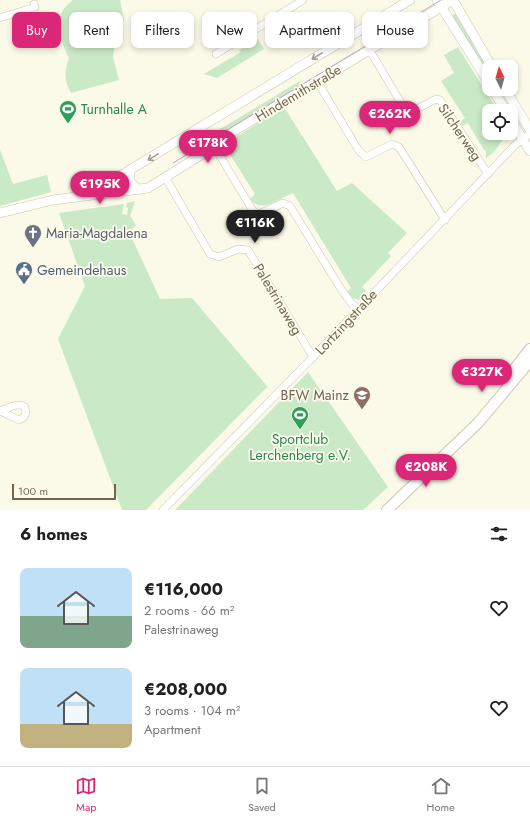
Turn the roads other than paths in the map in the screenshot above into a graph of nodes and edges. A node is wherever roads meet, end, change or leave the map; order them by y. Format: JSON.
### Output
{"nodes":[{"id":1,"x":303,"y":0,"type":"edge"},
{"id":2,"x":410,"y":0,"type":"edge"},
{"id":3,"x":453,"y":0,"type":"edge"},
{"id":4,"x":439,"y":3,"type":"edge"},
{"id":5,"x":34,"y":4,"type":"dead end"},
{"id":6,"x":0,"y":18,"type":"edge"},
{"id":7,"x":369,"y":49,"type":"junction"},
{"id":8,"x":216,"y":54,"type":"dead end"},
{"id":9,"x":488,"y":60,"type":"edge"},
{"id":10,"x":482,"y":72,"type":"edge"},
{"id":11,"x":317,"y":82,"type":"junction"},
{"id":12,"x":509,"y":96,"type":"edge"},
{"id":13,"x":518,"y":128,"type":"edge"},
{"id":14,"x":530,"y":130,"type":"edge"},
{"id":15,"x":526,"y":137,"type":"edge"},
{"id":16,"x":214,"y":146,"type":"junction"},
{"id":17,"x":530,"y":151,"type":"edge"},
{"id":18,"x":130,"y":170,"type":"junction"},
{"id":19,"x":488,"y":174,"type":"junction"},
{"id":20,"x":165,"y":177,"type":"junction"},
{"id":21,"x":138,"y":190,"type":"junction"},
{"id":22,"x":59,"y":200,"type":"junction"},
{"id":23,"x":0,"y":213,"type":"edge"},
{"id":24,"x":445,"y":220,"type":"junction"},
{"id":25,"x":358,"y":309,"type":"junction"},
{"id":26,"x":530,"y":349,"type":"edge"},
{"id":27,"x":313,"y":357,"type":"junction"},
{"id":28,"x":530,"y":361,"type":"edge"},
{"id":29,"x":450,"y":451,"type":"junction"},
{"id":30,"x":163,"y":510,"type":"edge"},
{"id":31,"x":387,"y":510,"type":"edge"}],
"edges":[{"from":1,"to":8,"type":"street"},
{"from":2,"to":18,"type":"street","name":"Hindemithstraße","one_way":true},
{"from":3,"to":4,"type":"street","name":"Hindemithstraße"},
{"from":3,"to":9,"type":"street"},
{"from":4,"to":7,"type":"street","name":"Hindemithstraße"},
{"from":4,"to":10,"type":"street"},
{"from":5,"to":6,"type":"street"},
{"from":7,"to":11,"type":"street","name":"Hindemithstraße"},
{"from":7,"to":19,"type":"street","name":"Silcherweg"},
{"from":11,"to":16,"type":"street","name":"Hindemithstraße"},
{"from":11,"to":24,"type":"street"},
{"from":12,"to":14,"type":"street"},
{"from":13,"to":15,"type":"street"},
{"from":15,"to":17,"type":"street"},
{"from":15,"to":19,"type":"street","name":"Lortzingstraße"},
{"from":16,"to":20,"type":"street","name":"Hindemithstraße"},
{"from":16,"to":25,"type":"street"},
{"from":18,"to":21,"type":"street"},
{"from":18,"to":22,"type":"street","name":"Hindemithstraße"},
{"from":19,"to":24,"type":"street","name":"Lortzingstraße"},
{"from":20,"to":21,"type":"street","name":"Hindemithstraße"},
{"from":20,"to":27,"type":"street","name":"Palestrinaweg"},
{"from":21,"to":22,"type":"street","name":"Hindemithstraße"},
{"from":22,"to":23,"type":"street"},
{"from":24,"to":25,"type":"street","name":"Lortzingstraße"},
{"from":25,"to":27,"type":"street","name":"Lortzingstraße"},
{"from":26,"to":29,"type":"main road"},
{"from":27,"to":30,"type":"street","name":"Lortzingstraße"},
{"from":28,"to":29,"type":"main road"},
{"from":29,"to":31,"type":"main road"}]}
